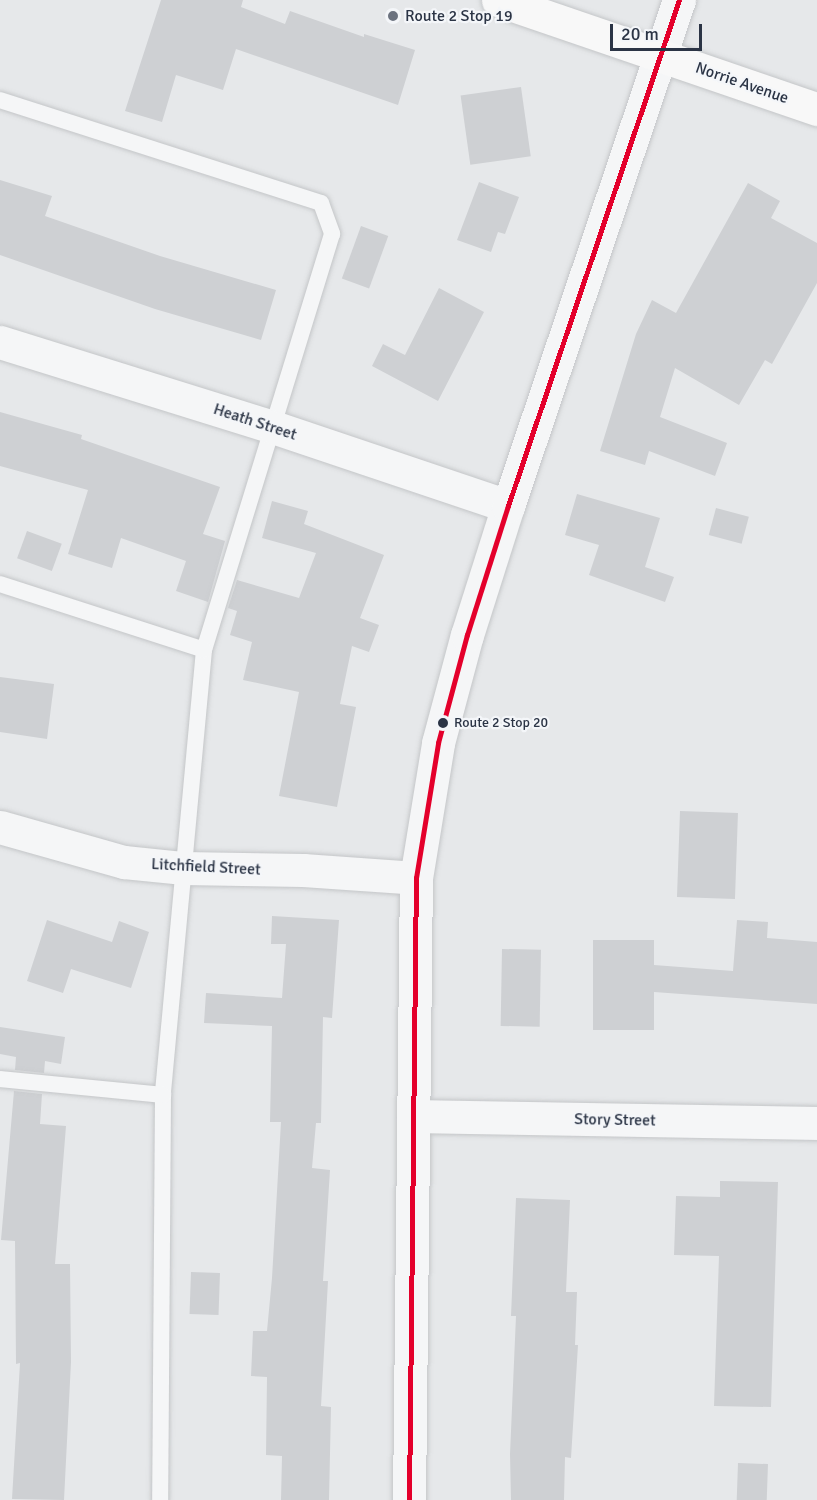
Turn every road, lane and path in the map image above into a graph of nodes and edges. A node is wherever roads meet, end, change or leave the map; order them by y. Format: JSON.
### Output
{"nodes":[{"id":1,"x":498,"y":0,"type":"edge"},
{"id":2,"x":679,"y":0,"type":"edge"},
{"id":3,"x":661,"y":56,"type":"junction"},
{"id":4,"x":0,"y":100,"type":"edge"},
{"id":5,"x":817,"y":109,"type":"edge"},
{"id":6,"x":0,"y":342,"type":"edge"},
{"id":7,"x":273,"y":427,"type":"junction"},
{"id":8,"x":508,"y":506,"type":"junction"},
{"id":9,"x":0,"y":584,"type":"edge"},
{"id":10,"x":204,"y":651,"type":"junction"},
{"id":11,"x":2,"y":836,"type":"edge"},
{"id":12,"x":182,"y":868,"type":"junction"},
{"id":13,"x":416,"y":878,"type":"junction"},
{"id":14,"x":0,"y":1080,"type":"edge"},
{"id":15,"x":163,"y":1095,"type":"junction"},
{"id":16,"x":413,"y":1116,"type":"junction"},
{"id":17,"x":817,"y":1123,"type":"edge"},
{"id":18,"x":160,"y":1500,"type":"edge"},
{"id":19,"x":409,"y":1500,"type":"edge"}],
"edges":[{"from":1,"to":3,"type":"main road","name":"Norrie Avenue"},
{"from":2,"to":3,"type":"street"},
{"from":3,"to":5,"type":"main road","name":"Norrie Avenue"},
{"from":3,"to":8,"type":"street"},
{"from":4,"to":7,"type":"lane"},
{"from":6,"to":7,"type":"street","name":"Heath Street"},
{"from":7,"to":8,"type":"street","name":"Heath Street"},
{"from":7,"to":10,"type":"lane"},
{"from":8,"to":13,"type":"street"},
{"from":9,"to":10,"type":"lane"},
{"from":10,"to":12,"type":"lane"},
{"from":11,"to":12,"type":"street","name":"Litchfield Street"},
{"from":12,"to":13,"type":"street","name":"Litchfield Street"},
{"from":12,"to":15,"type":"lane"},
{"from":13,"to":16,"type":"street"},
{"from":14,"to":15,"type":"lane"},
{"from":15,"to":18,"type":"lane"},
{"from":16,"to":17,"type":"street","name":"Story Street"},
{"from":16,"to":19,"type":"street"}]}
